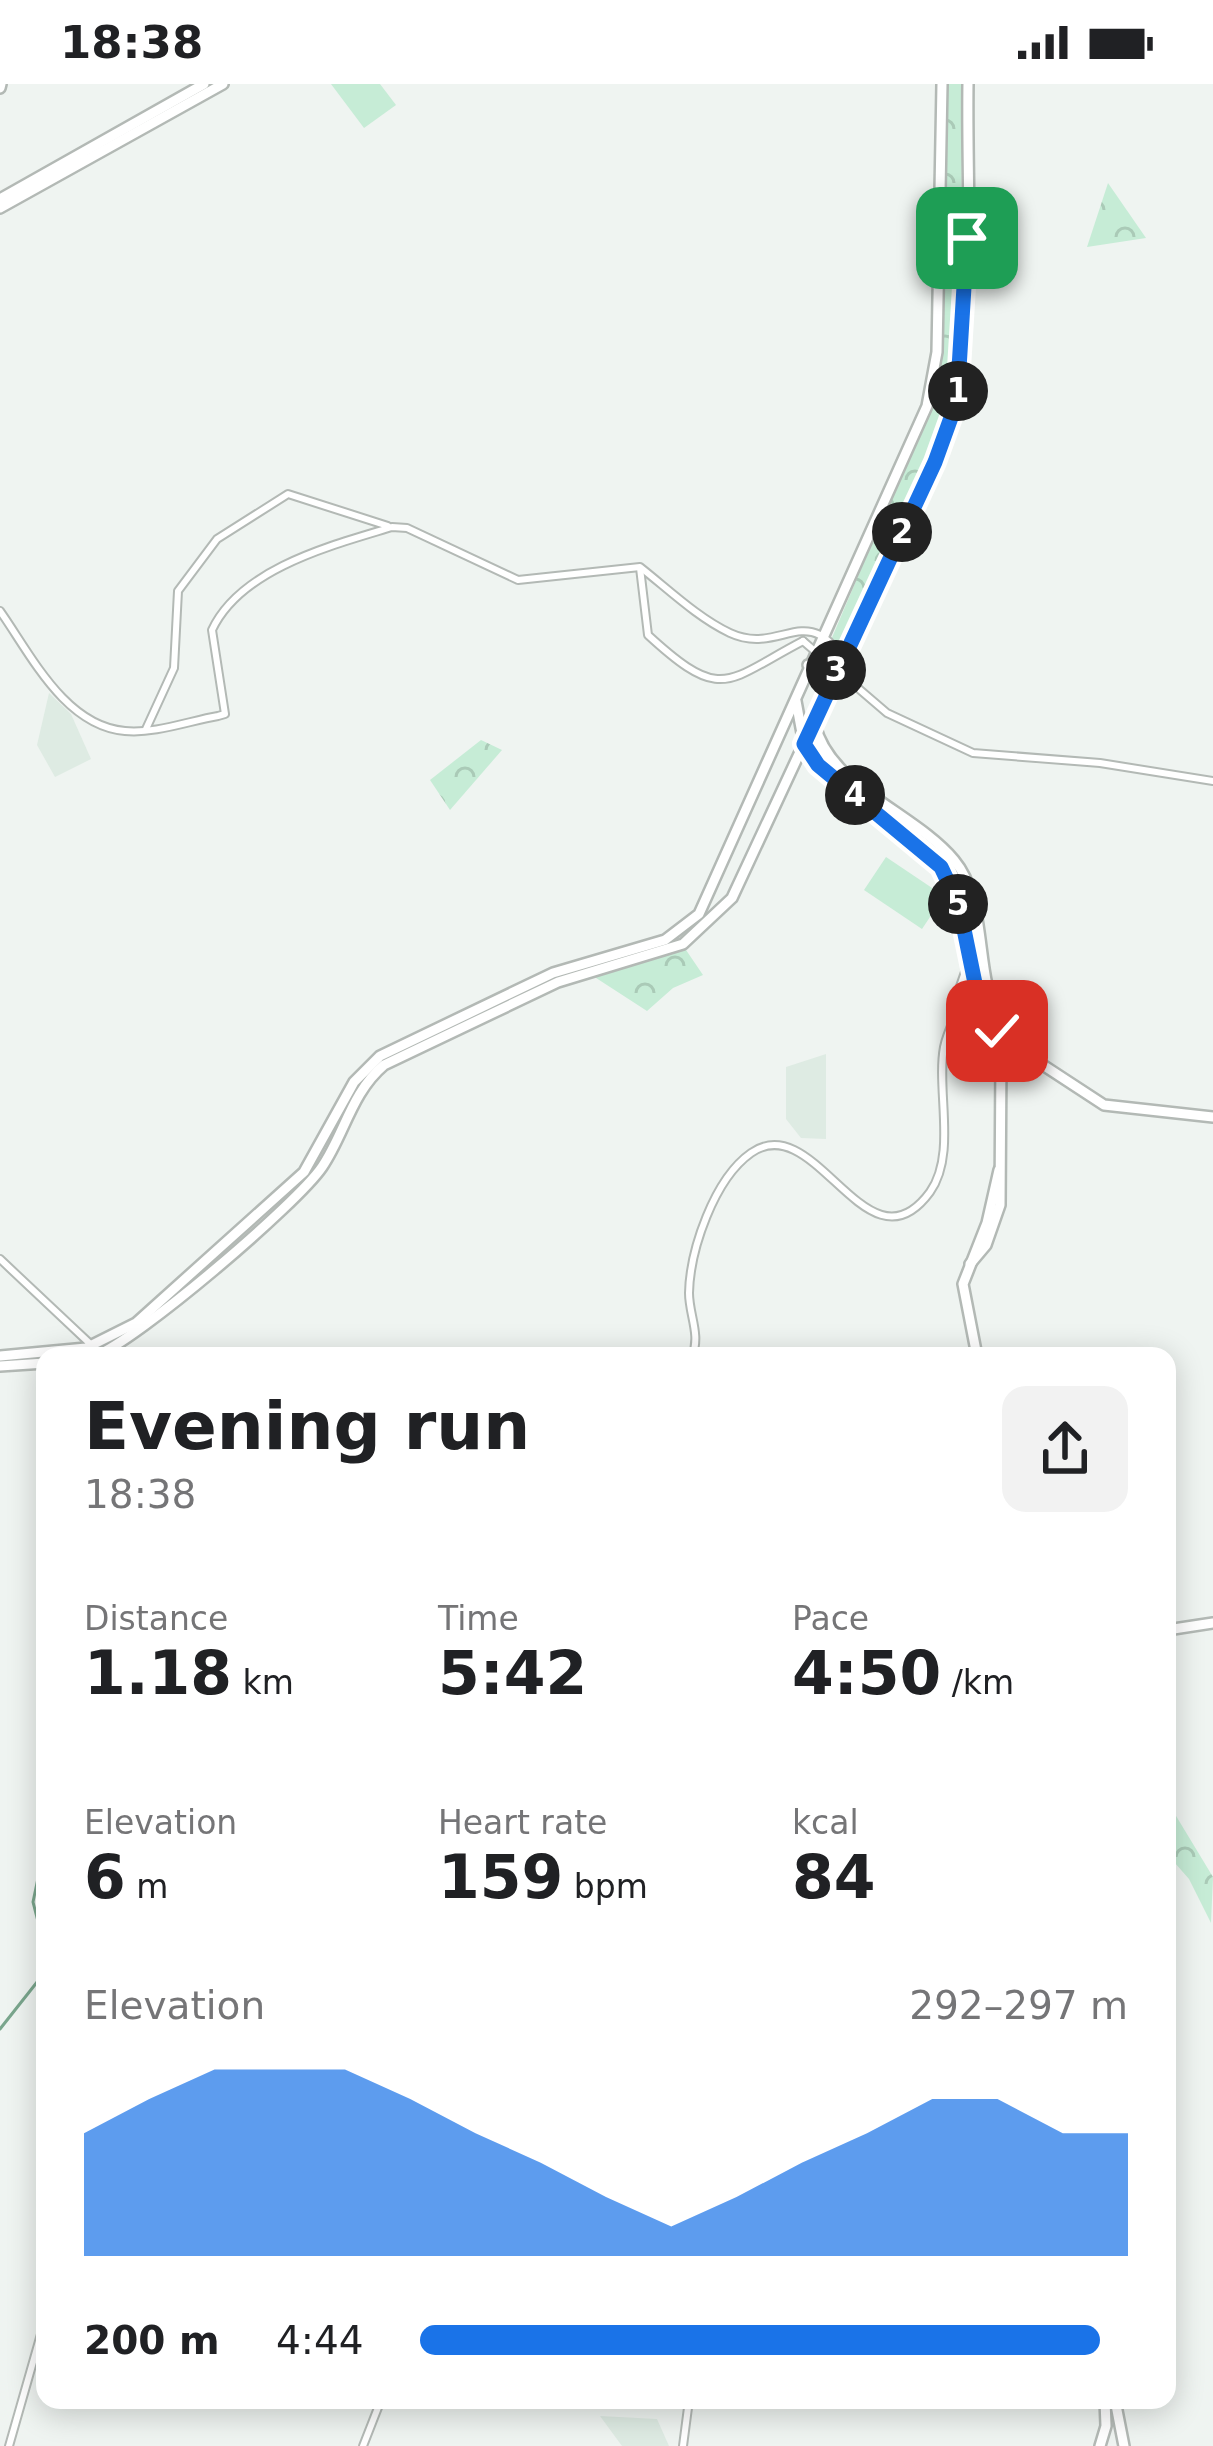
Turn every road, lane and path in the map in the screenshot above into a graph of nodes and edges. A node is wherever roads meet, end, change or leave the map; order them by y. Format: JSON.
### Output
{"nodes":[{"id":1,"x":204,"y":84,"type":"edge"},
{"id":2,"x":223,"y":84,"type":"edge"},
{"id":3,"x":942,"y":84,"type":"edge"},
{"id":4,"x":968,"y":84,"type":"edge"},
{"id":5,"x":0,"y":204,"type":"edge"},
{"id":6,"x":371,"y":520,"type":"junction"},
{"id":7,"x":392,"y":526,"type":"junction"},
{"id":8,"x":365,"y":535,"type":"junction"},
{"id":9,"x":640,"y":567,"type":"junction"},
{"id":10,"x":0,"y":611,"type":"edge"},
{"id":11,"x":798,"y":630,"type":"junction"},
{"id":12,"x":822,"y":636,"type":"junction"},
{"id":13,"x":803,"y":641,"type":"junction"},
{"id":14,"x":817,"y":648,"type":"junction"},
{"id":15,"x":843,"y":655,"type":"junction"},
{"id":16,"x":808,"y":665,"type":"junction"},
{"id":17,"x":837,"y":668,"type":"junction"},
{"id":18,"x":858,"y":688,"type":"junction"},
{"id":19,"x":795,"y":696,"type":"junction"},
{"id":20,"x":824,"y":697,"type":"junction"},
{"id":21,"x":814,"y":719,"type":"junction"},
{"id":22,"x":146,"y":729,"type":"junction"},
{"id":23,"x":804,"y":744,"type":"junction"},
{"id":24,"x":818,"y":765,"type":"junction"},
{"id":25,"x":790,"y":776,"type":"junction"},
{"id":26,"x":1213,"y":781,"type":"edge"},
{"id":27,"x":978,"y":968,"type":"junction"},
{"id":28,"x":987,"y":1003,"type":"junction"},
{"id":29,"x":961,"y":1004,"type":"junction"},
{"id":30,"x":1003,"y":1035,"type":"junction"},
{"id":31,"x":1213,"y":1117,"type":"edge"},
{"id":32,"x":0,"y":1259,"type":"edge"},
{"id":33,"x":91,"y":1347,"type":"edge"},
{"id":34,"x":99,"y":1347,"type":"edge"},
{"id":35,"x":103,"y":1347,"type":"edge"},
{"id":36,"x":694,"y":1347,"type":"edge"},
{"id":37,"x":975,"y":1347,"type":"edge"},
{"id":38,"x":36,"y":1354,"type":"edge"},
{"id":39,"x":0,"y":1356,"type":"edge"},
{"id":40,"x":36,"y":1364,"type":"edge"},
{"id":41,"x":0,"y":1366,"type":"edge"},
{"id":42,"x":1212,"y":1623,"type":"edge"},
{"id":43,"x":1176,"y":1627,"type":"edge"},
{"id":44,"x":36,"y":2352,"type":"edge"},
{"id":45,"x":377,"y":2409,"type":"edge"},
{"id":46,"x":688,"y":2409,"type":"edge"},
{"id":47,"x":1105,"y":2409,"type":"edge"},
{"id":48,"x":1116,"y":2409,"type":"edge"},
{"id":49,"x":9,"y":2446,"type":"edge"},
{"id":50,"x":363,"y":2446,"type":"edge"},
{"id":51,"x":683,"y":2446,"type":"edge"},
{"id":52,"x":1100,"y":2446,"type":"edge"},
{"id":53,"x":1124,"y":2446,"type":"edge"}],
"edges":[{"from":1,"to":5,"type":"main road"},
{"from":2,"to":5,"type":"main road"},
{"from":3,"to":12,"type":"main road"},
{"from":4,"to":15,"type":"main road"},
{"from":6,"to":7,"type":"street"},
{"from":6,"to":8,"type":"street"},
{"from":6,"to":22,"type":"street"},
{"from":7,"to":8,"type":"street"},
{"from":7,"to":9,"type":"street"},
{"from":8,"to":22,"type":"street"},
{"from":9,"to":11,"type":"street"},
{"from":9,"to":13,"type":"street"},
{"from":10,"to":22,"type":"street"},
{"from":11,"to":12,"type":"street"},
{"from":11,"to":13,"type":"street"},
{"from":12,"to":14,"type":"main road"},
{"from":12,"to":15,"type":"street"},
{"from":13,"to":14,"type":"street"},
{"from":14,"to":16,"type":"main road"},
{"from":14,"to":17,"type":"street"},
{"from":15,"to":17,"type":"main road"},
{"from":15,"to":18,"type":"street"},
{"from":16,"to":19,"type":"main road"},
{"from":16,"to":20,"type":"main road"},
{"from":17,"to":18,"type":"street"},
{"from":17,"to":20,"type":"main road"},
{"from":18,"to":26,"type":"street"},
{"from":19,"to":23,"type":"main road"},
{"from":19,"to":34,"type":"main road"},
{"from":20,"to":21,"type":"main road"},
{"from":21,"to":23,"type":"main road"},
{"from":21,"to":27,"type":"main road"},
{"from":23,"to":24,"type":"main road"},
{"from":23,"to":25,"type":"main road"},
{"from":24,"to":25,"type":"main road"},
{"from":24,"to":27,"type":"main road"},
{"from":25,"to":35,"type":"main road"},
{"from":27,"to":28,"type":"main road"},
{"from":27,"to":29,"type":"street"},
{"from":28,"to":29,"type":"street"},
{"from":28,"to":30,"type":"main road"},
{"from":29,"to":36,"type":"street"},
{"from":30,"to":31,"type":"main road"},
{"from":30,"to":37,"type":"main road"},
{"from":32,"to":33,"type":"street"},
{"from":38,"to":39,"type":"main road"},
{"from":40,"to":41,"type":"main road"},
{"from":42,"to":43,"type":"main road"},
{"from":44,"to":49,"type":"street"},
{"from":45,"to":50,"type":"street"},
{"from":46,"to":51,"type":"street"},
{"from":47,"to":52,"type":"main road"},
{"from":48,"to":53,"type":"main road"}]}
